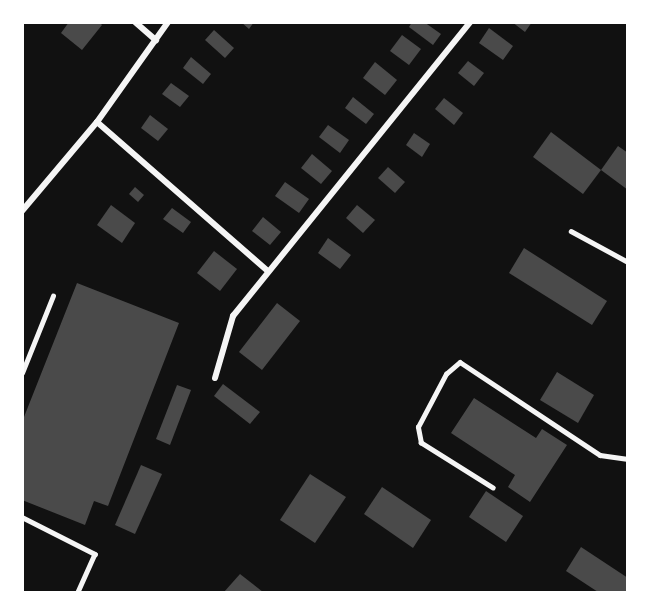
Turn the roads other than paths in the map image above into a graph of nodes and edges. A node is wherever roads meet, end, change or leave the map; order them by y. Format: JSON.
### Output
{"nodes":[{"id":1,"x":135,"y":22,"type":"edge"},
{"id":2,"x":168,"y":22,"type":"edge"},
{"id":3,"x":470,"y":22,"type":"edge"},
{"id":4,"x":156,"y":40,"type":"junction"},
{"id":5,"x":97,"y":122,"type":"junction"},
{"id":6,"x":22,"y":211,"type":"edge"},
{"id":7,"x":571,"y":231,"type":"dead end"},
{"id":8,"x":627,"y":262,"type":"edge"},
{"id":9,"x":268,"y":271,"type":"junction"},
{"id":10,"x":53,"y":296,"type":"dead end"},
{"id":11,"x":22,"y":373,"type":"edge"},
{"id":12,"x":215,"y":378,"type":"dead end"},
{"id":13,"x":627,"y":459,"type":"edge"},
{"id":14,"x":492,"y":488,"type":"dead end"},
{"id":15,"x":22,"y":517,"type":"edge"},
{"id":16,"x":78,"y":592,"type":"edge"}],
"edges":[{"from":1,"to":4,"type":"street"},
{"from":2,"to":4,"type":"street"},
{"from":3,"to":9,"type":"street"},
{"from":4,"to":5,"type":"street"},
{"from":5,"to":6,"type":"street"},
{"from":5,"to":9,"type":"street"},
{"from":7,"to":8,"type":"lane"},
{"from":9,"to":12,"type":"street"},
{"from":10,"to":11,"type":"lane"},
{"from":13,"to":14,"type":"lane"},
{"from":15,"to":16,"type":"lane"}]}
